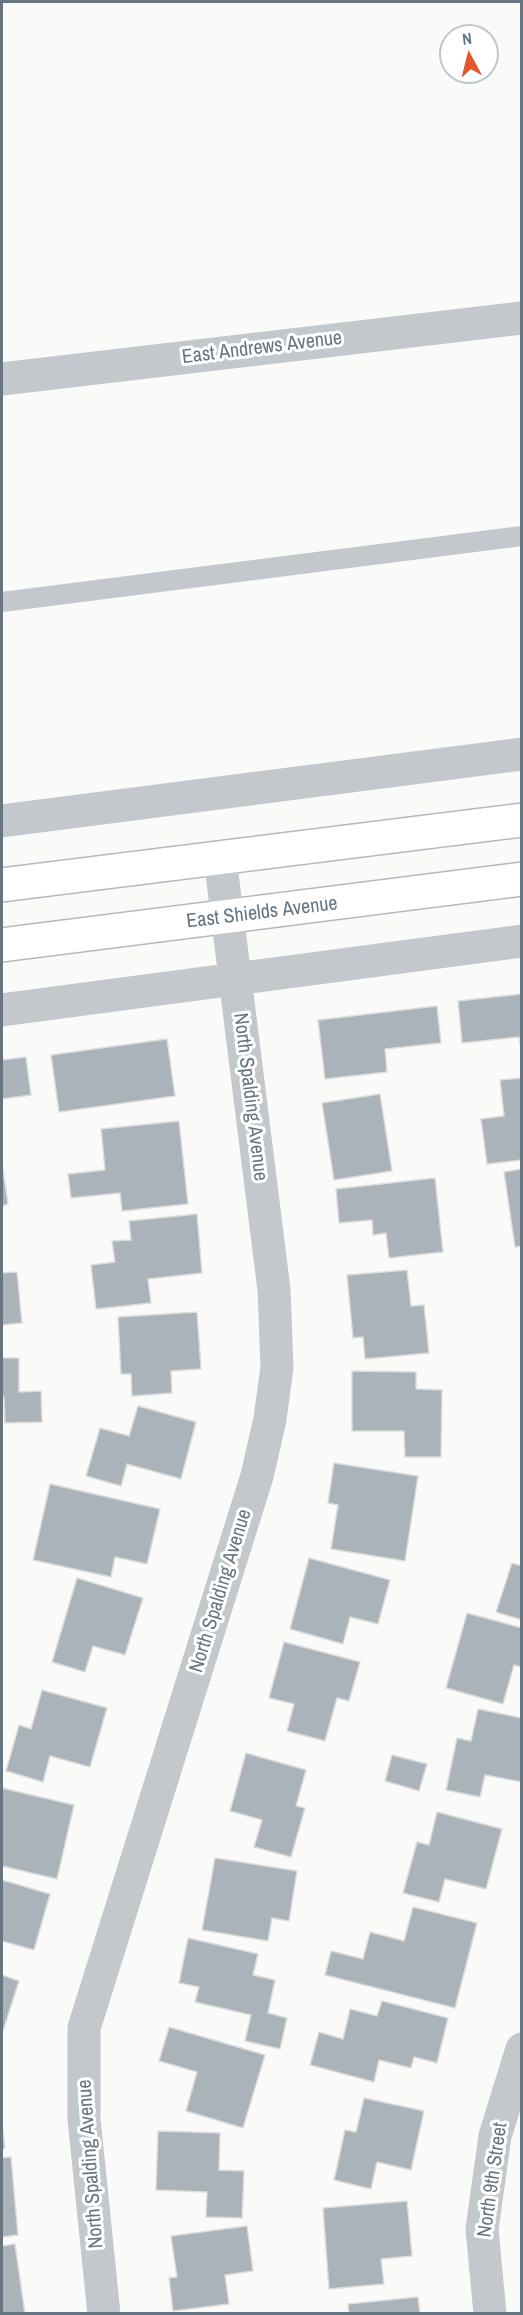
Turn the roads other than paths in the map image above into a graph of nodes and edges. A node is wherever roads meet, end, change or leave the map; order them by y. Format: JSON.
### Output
{"nodes":[{"id":1,"x":522,"y":318,"type":"edge"},
{"id":2,"x":2,"y":378,"type":"edge"},
{"id":3,"x":522,"y":536,"type":"edge"},
{"id":4,"x":2,"y":602,"type":"edge"},
{"id":5,"x":522,"y":754,"type":"edge"},
{"id":6,"x":522,"y":820,"type":"edge"},
{"id":7,"x":2,"y":821,"type":"edge"},
{"id":8,"x":220,"y":858,"type":"junction"},
{"id":9,"x":522,"y":879,"type":"edge"},
{"id":10,"x":2,"y":885,"type":"edge"},
{"id":11,"x":228,"y":918,"type":"junction"},
{"id":12,"x":522,"y":942,"type":"edge"},
{"id":13,"x":2,"y":945,"type":"edge"},
{"id":14,"x":235,"y":980,"type":"junction"},
{"id":15,"x":2,"y":1010,"type":"edge"},
{"id":16,"x":522,"y":2049,"type":"edge"},
{"id":17,"x":104,"y":2313,"type":"edge"},
{"id":18,"x":490,"y":2313,"type":"edge"}],
"edges":[{"from":1,"to":2,"type":"street","name":"East Andrews Avenue"},
{"from":3,"to":4,"type":"lane"},
{"from":5,"to":7,"type":"street"},
{"from":6,"to":8,"type":"main road"},
{"from":8,"to":10,"type":"main road"},
{"from":8,"to":11,"type":"street","name":"North Spalding Avenue"},
{"from":9,"to":11,"type":"main road","name":"East Shields Avenue"},
{"from":11,"to":13,"type":"main road","name":"East Shields Avenue"},
{"from":11,"to":14,"type":"street","name":"North Spalding Avenue"},
{"from":12,"to":14,"type":"street"},
{"from":14,"to":15,"type":"street"},
{"from":14,"to":17,"type":"street","name":"North Spalding Avenue"},
{"from":16,"to":18,"type":"street","name":"North 9th Street"}]}
